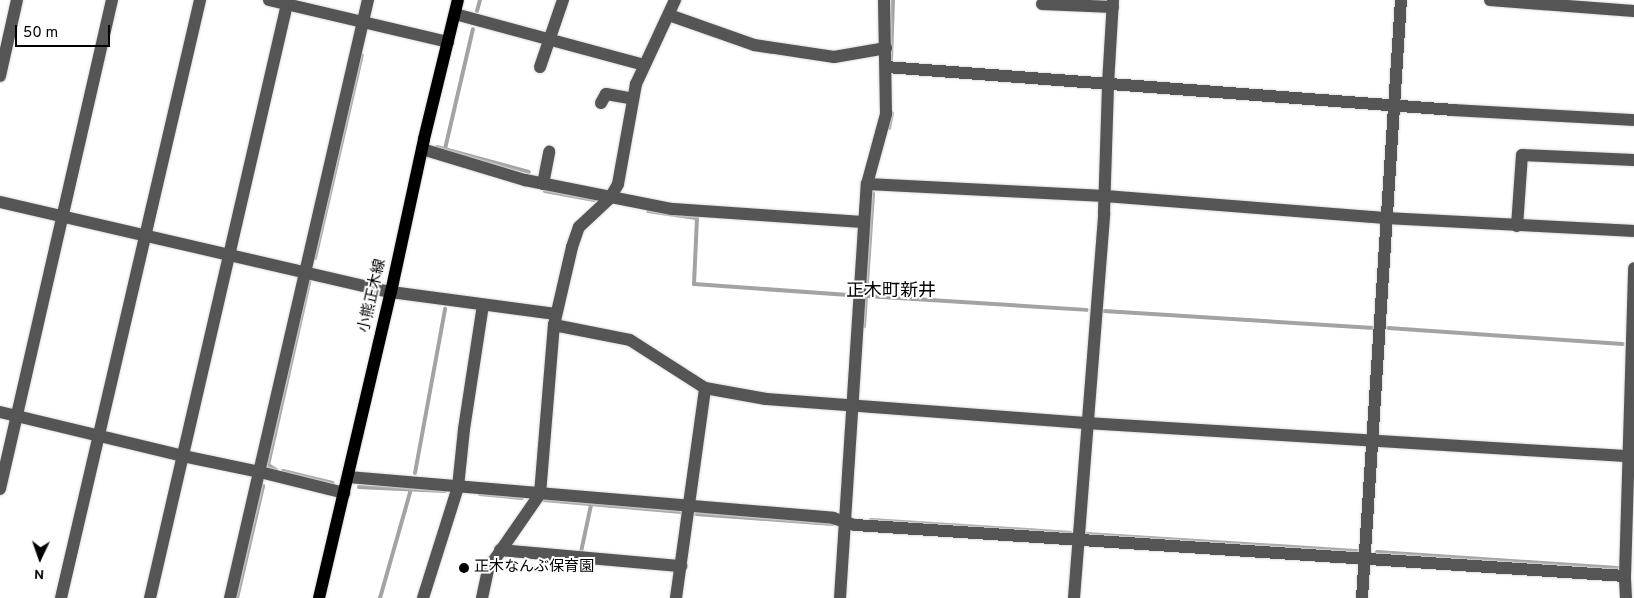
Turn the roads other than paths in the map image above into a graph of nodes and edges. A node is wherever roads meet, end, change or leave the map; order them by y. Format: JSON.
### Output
{"nodes":[{"id":1,"x":17,"y":0,"type":"edge"},
{"id":2,"x":112,"y":0,"type":"edge"},
{"id":3,"x":200,"y":0,"type":"edge"},
{"id":4,"x":269,"y":0,"type":"edge"},
{"id":5,"x":368,"y":0,"type":"edge"},
{"id":6,"x":458,"y":0,"type":"edge"},
{"id":7,"x":563,"y":0,"type":"edge"},
{"id":8,"x":675,"y":0,"type":"edge"},
{"id":9,"x":884,"y":0,"type":"edge"},
{"id":10,"x":1401,"y":0,"type":"edge"},
{"id":11,"x":1490,"y":0,"type":"edge"},
{"id":12,"x":288,"y":2,"type":"edge"},
{"id":13,"x":1042,"y":4,"type":"dead end"},
{"id":14,"x":1113,"y":4,"type":"edge"},
{"id":15,"x":1634,"y":10,"type":"edge"},
{"id":16,"x":455,"y":14,"type":"junction"},
{"id":17,"x":668,"y":16,"type":"junction"},
{"id":18,"x":363,"y":22,"type":"junction"},
{"id":19,"x":550,"y":40,"type":"junction"},
{"id":20,"x":448,"y":42,"type":"junction"},
{"id":21,"x":886,"y":48,"type":"junction"},
{"id":22,"x":644,"y":64,"type":"junction"},
{"id":23,"x":540,"y":66,"type":"dead end"},
{"id":24,"x":886,"y":67,"type":"junction"},
{"id":25,"x":0,"y":76,"type":"edge"},
{"id":26,"x":1108,"y":84,"type":"junction"},
{"id":27,"x":633,"y":99,"type":"junction"},
{"id":28,"x":601,"y":104,"type":"dead end"},
{"id":29,"x":1394,"y":104,"type":"junction"},
{"id":30,"x":1634,"y":120,"type":"edge"},
{"id":31,"x":422,"y":149,"type":"junction"},
{"id":32,"x":550,"y":152,"type":"dead end"},
{"id":33,"x":1634,"y":160,"type":"edge"},
{"id":34,"x":543,"y":184,"type":"junction"},
{"id":35,"x":867,"y":184,"type":"junction"},
{"id":36,"x":1105,"y":196,"type":"junction"},
{"id":37,"x":610,"y":198,"type":"junction"},
{"id":38,"x":0,"y":202,"type":"edge"},
{"id":39,"x":63,"y":216,"type":"junction"},
{"id":40,"x":1387,"y":218,"type":"junction"},
{"id":41,"x":864,"y":222,"type":"junction"},
{"id":42,"x":1517,"y":226,"type":"junction"},
{"id":43,"x":1634,"y":231,"type":"edge"},
{"id":44,"x":147,"y":235,"type":"junction"},
{"id":45,"x":230,"y":254,"type":"junction"},
{"id":46,"x":1634,"y":268,"type":"edge"},
{"id":47,"x":306,"y":272,"type":"junction"},
{"id":48,"x":391,"y":292,"type":"junction"},
{"id":49,"x":483,"y":305,"type":"junction"},
{"id":50,"x":555,"y":320,"type":"junction"},
{"id":51,"x":705,"y":388,"type":"junction"},
{"id":52,"x":853,"y":406,"type":"junction"},
{"id":53,"x":0,"y":412,"type":"edge"},
{"id":54,"x":17,"y":416,"type":"junction"},
{"id":55,"x":1086,"y":423,"type":"junction"},
{"id":56,"x":98,"y":436,"type":"junction"},
{"id":57,"x":1372,"y":440,"type":"junction"},
{"id":58,"x":1632,"y":453,"type":"edge"},
{"id":59,"x":183,"y":456,"type":"junction"},
{"id":60,"x":260,"y":472,"type":"junction"},
{"id":61,"x":348,"y":477,"type":"junction"},
{"id":62,"x":458,"y":487,"type":"junction"},
{"id":63,"x":0,"y":489,"type":"edge"},
{"id":64,"x":344,"y":493,"type":"junction"},
{"id":65,"x":540,"y":494,"type":"junction"},
{"id":66,"x":690,"y":506,"type":"junction"},
{"id":67,"x":844,"y":521,"type":"junction"},
{"id":68,"x":1078,"y":540,"type":"junction"},
{"id":69,"x":500,"y":550,"type":"junction"},
{"id":70,"x":1365,"y":558,"type":"junction"},
{"id":71,"x":681,"y":566,"type":"junction"},
{"id":72,"x":1625,"y":576,"type":"junction"},
{"id":73,"x":61,"y":598,"type":"edge"},
{"id":74,"x":150,"y":598,"type":"edge"},
{"id":75,"x":230,"y":598,"type":"edge"},
{"id":76,"x":319,"y":598,"type":"edge"},
{"id":77,"x":423,"y":598,"type":"edge"},
{"id":78,"x":482,"y":598,"type":"edge"},
{"id":79,"x":676,"y":598,"type":"edge"},
{"id":80,"x":840,"y":598,"type":"edge"},
{"id":81,"x":1074,"y":598,"type":"edge"},
{"id":82,"x":1362,"y":598,"type":"edge"},
{"id":83,"x":1626,"y":598,"type":"edge"}],
"edges":[{"from":1,"to":25,"type":"street"},
{"from":2,"to":39,"type":"street"},
{"from":3,"to":44,"type":"street"},
{"from":4,"to":12,"type":"street"},
{"from":5,"to":18,"type":"street"},
{"from":6,"to":16,"type":"main road","name":"小熊正木線"},
{"from":7,"to":19,"type":"street"},
{"from":8,"to":17,"type":"street"},
{"from":9,"to":21,"type":"street"},
{"from":10,"to":29,"type":"street"},
{"from":11,"to":15,"type":"street"},
{"from":12,"to":18,"type":"street"},
{"from":12,"to":45,"type":"street"},
{"from":13,"to":14,"type":"street"},
{"from":14,"to":26,"type":"street"},
{"from":16,"to":19,"type":"street"},
{"from":16,"to":20,"type":"main road","name":"小熊正木線"},
{"from":17,"to":21,"type":"street"},
{"from":17,"to":22,"type":"street"},
{"from":18,"to":20,"type":"street"},
{"from":18,"to":47,"type":"street"},
{"from":19,"to":22,"type":"street"},
{"from":19,"to":23,"type":"street"},
{"from":20,"to":31,"type":"main road","name":"小熊正木線"},
{"from":21,"to":24,"type":"street"},
{"from":22,"to":27,"type":"street"},
{"from":24,"to":26,"type":"street"},
{"from":24,"to":35,"type":"street"},
{"from":26,"to":29,"type":"street"},
{"from":26,"to":36,"type":"street"},
{"from":27,"to":28,"type":"street"},
{"from":27,"to":37,"type":"street"},
{"from":29,"to":30,"type":"street"},
{"from":29,"to":40,"type":"street"},
{"from":31,"to":34,"type":"street"},
{"from":31,"to":48,"type":"main road","name":"小熊正木線"},
{"from":32,"to":34,"type":"street"},
{"from":33,"to":42,"type":"street"},
{"from":34,"to":37,"type":"street"},
{"from":35,"to":36,"type":"street"},
{"from":35,"to":41,"type":"street"},
{"from":36,"to":40,"type":"street"},
{"from":36,"to":55,"type":"street"},
{"from":37,"to":41,"type":"street"},
{"from":37,"to":50,"type":"street"},
{"from":38,"to":39,"type":"street"},
{"from":39,"to":44,"type":"street"},
{"from":39,"to":54,"type":"street"},
{"from":40,"to":42,"type":"street"},
{"from":40,"to":57,"type":"street"},
{"from":41,"to":52,"type":"street"},
{"from":42,"to":43,"type":"street"},
{"from":44,"to":45,"type":"street"},
{"from":44,"to":56,"type":"street"},
{"from":45,"to":47,"type":"street"},
{"from":45,"to":59,"type":"street"},
{"from":46,"to":58,"type":"street"},
{"from":47,"to":48,"type":"street"},
{"from":47,"to":60,"type":"street"},
{"from":48,"to":49,"type":"street"},
{"from":48,"to":61,"type":"main road","name":"小熊正木線"},
{"from":49,"to":50,"type":"street"},
{"from":49,"to":62,"type":"street"},
{"from":50,"to":51,"type":"street"},
{"from":50,"to":65,"type":"street"},
{"from":51,"to":52,"type":"street"},
{"from":51,"to":66,"type":"street"},
{"from":52,"to":55,"type":"street"},
{"from":52,"to":67,"type":"street"},
{"from":53,"to":54,"type":"street"},
{"from":54,"to":56,"type":"street"},
{"from":54,"to":63,"type":"street"},
{"from":55,"to":57,"type":"street"},
{"from":55,"to":68,"type":"street"},
{"from":56,"to":59,"type":"street"},
{"from":56,"to":73,"type":"street"},
{"from":57,"to":58,"type":"street"},
{"from":57,"to":70,"type":"street"},
{"from":58,"to":72,"type":"street"},
{"from":59,"to":60,"type":"street"},
{"from":59,"to":74,"type":"street"},
{"from":60,"to":64,"type":"street"},
{"from":60,"to":75,"type":"street"},
{"from":61,"to":62,"type":"street"},
{"from":61,"to":64,"type":"main road","name":"小熊正木線"},
{"from":62,"to":65,"type":"street"},
{"from":62,"to":77,"type":"street"},
{"from":64,"to":76,"type":"main road","name":"小熊正木線"},
{"from":65,"to":66,"type":"street"},
{"from":65,"to":69,"type":"street"},
{"from":66,"to":67,"type":"street"},
{"from":66,"to":71,"type":"street"},
{"from":67,"to":68,"type":"street"},
{"from":67,"to":80,"type":"street"},
{"from":68,"to":70,"type":"street"},
{"from":68,"to":81,"type":"street"},
{"from":69,"to":71,"type":"street"},
{"from":69,"to":78,"type":"street"},
{"from":70,"to":72,"type":"street"},
{"from":70,"to":82,"type":"street"},
{"from":71,"to":79,"type":"street"},
{"from":72,"to":83,"type":"street"}]}
